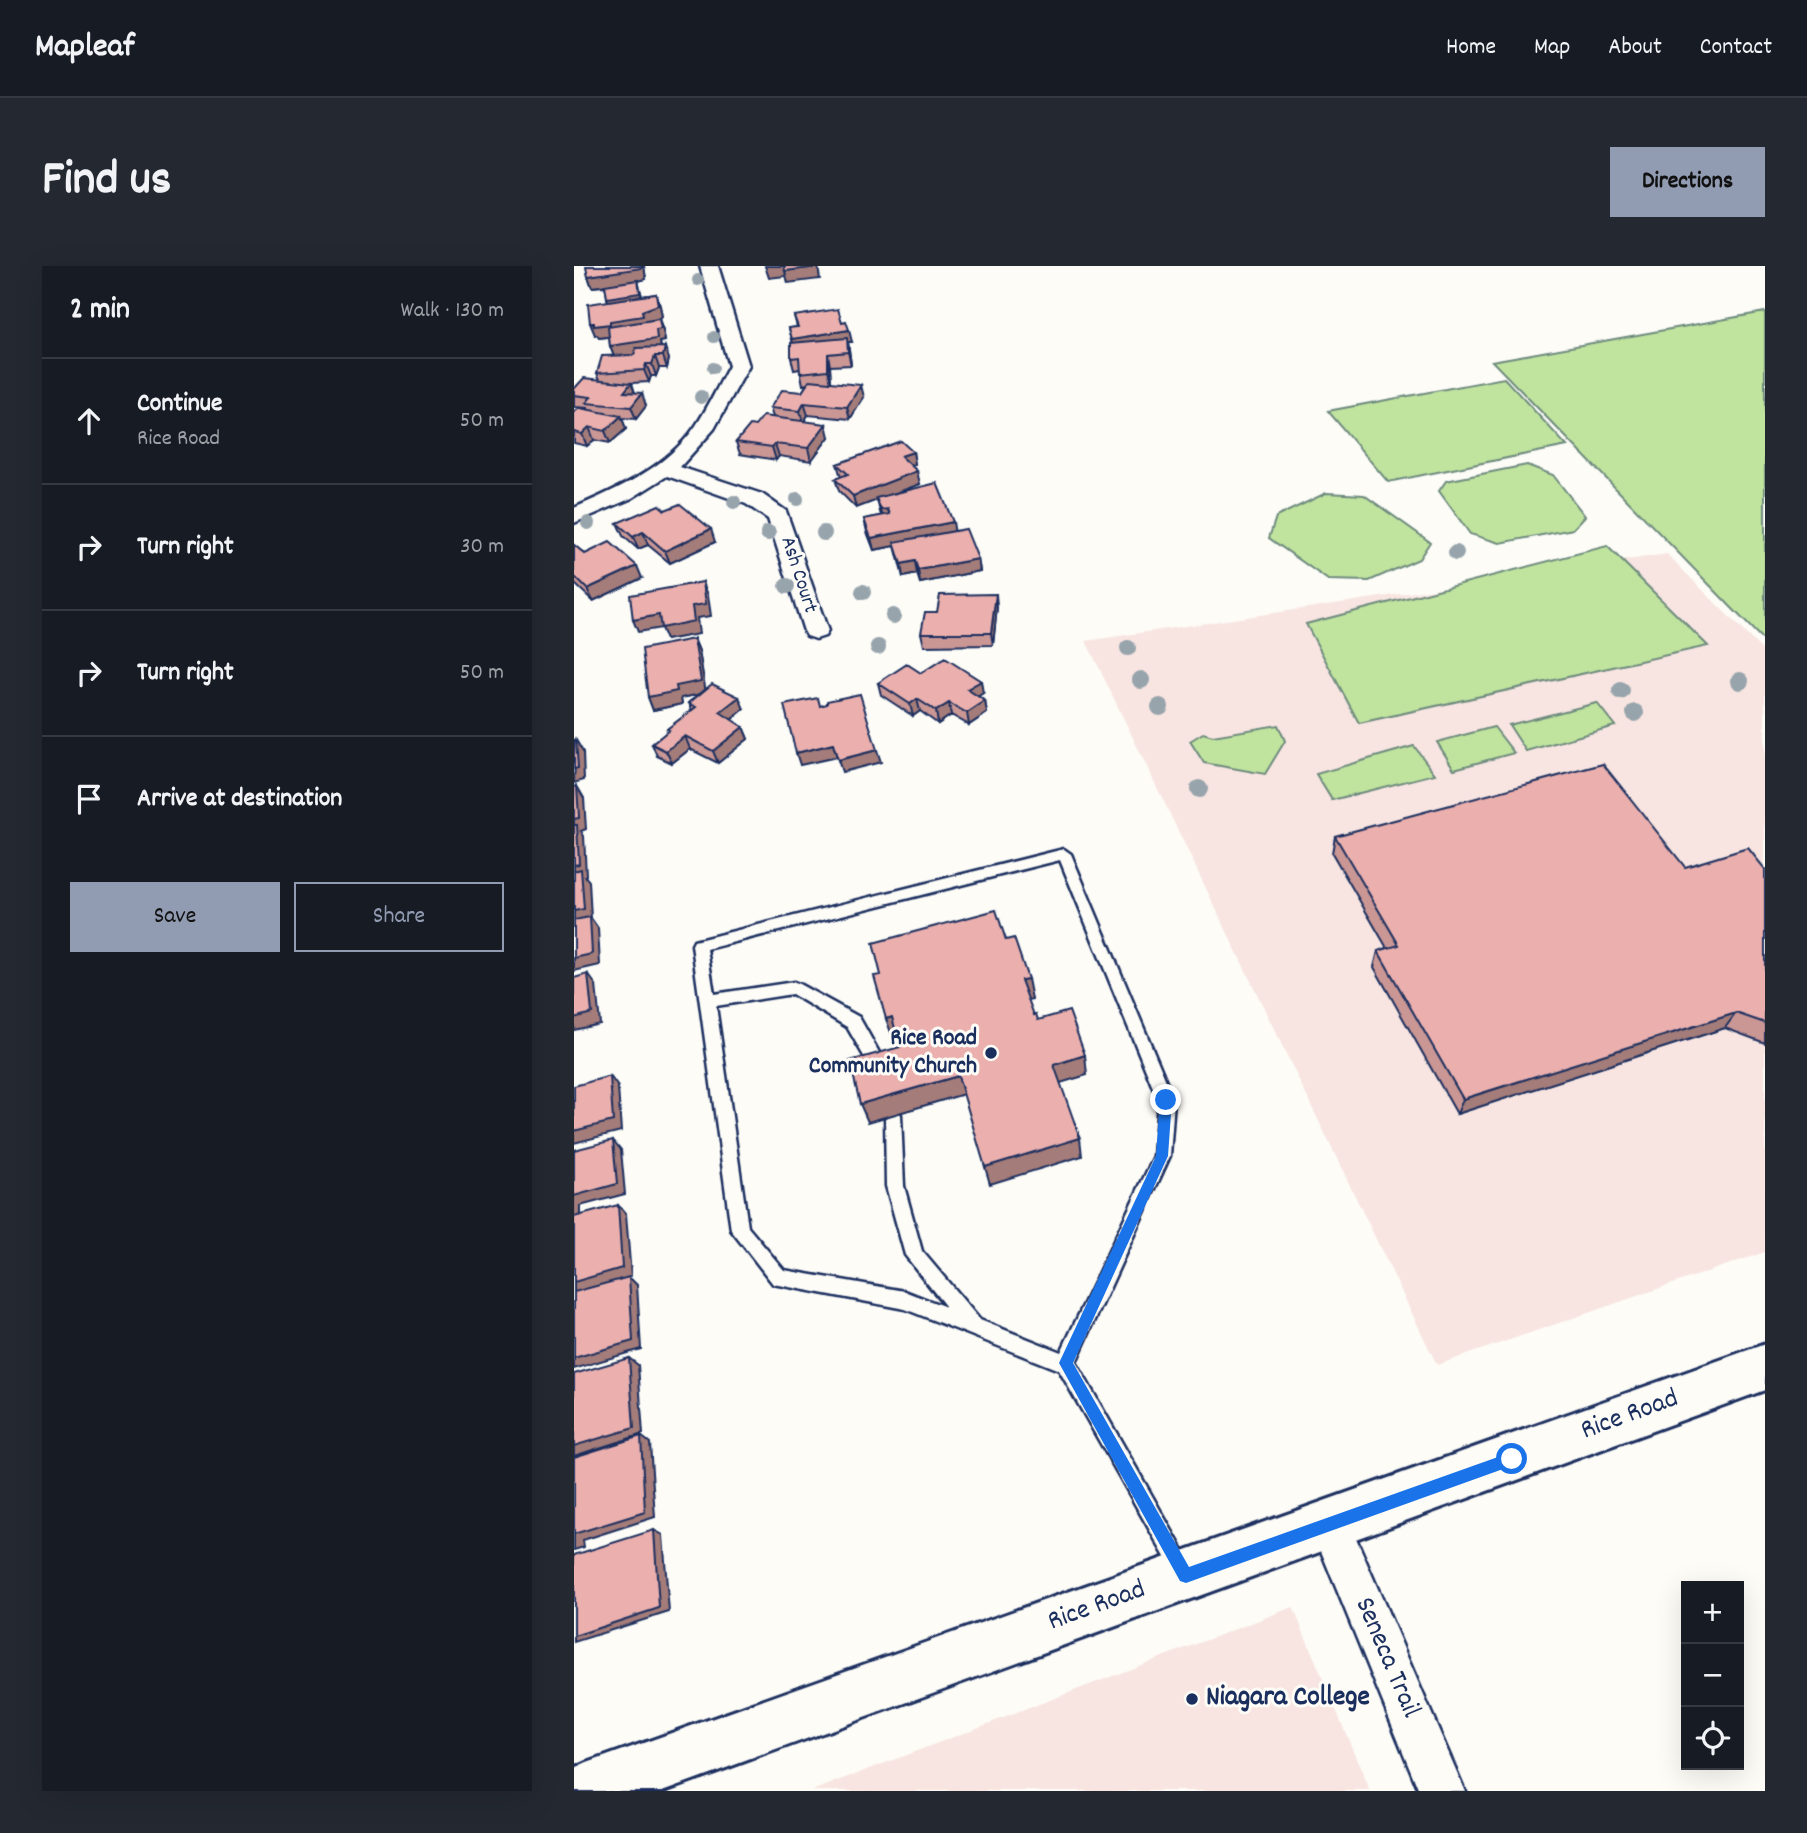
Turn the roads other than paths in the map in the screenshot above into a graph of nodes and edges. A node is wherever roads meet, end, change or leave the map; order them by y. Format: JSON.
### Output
{"nodes":[{"id":1,"x":709,"y":266,"type":"edge"},
{"id":2,"x":667,"y":469,"type":"junction"},
{"id":3,"x":574,"y":516,"type":"edge"},
{"id":4,"x":816,"y":631,"type":"dead end"},
{"id":5,"x":707,"y":1001,"type":"junction"},
{"id":6,"x":883,"y":1073,"type":"edge"},
{"id":7,"x":893,"y":1115,"type":"edge"},
{"id":8,"x":974,"y":1327,"type":"junction"},
{"id":9,"x":1066,"y":1363,"type":"junction"},
{"id":10,"x":1765,"y":1367,"type":"edge"},
{"id":11,"x":1330,"y":1524,"type":"junction"},
{"id":12,"x":1186,"y":1575,"type":"junction"},
{"id":13,"x":587,"y":1791,"type":"edge"},
{"id":14,"x":1442,"y":1791,"type":"edge"}],
"edges":[{"from":1,"to":2,"type":"street"},
{"from":2,"to":3,"type":"street"},
{"from":2,"to":4,"type":"street","name":"Ash Court"},
{"from":5,"to":6,"type":"lane"},
{"from":5,"to":8,"type":"lane"},
{"from":5,"to":9,"type":"lane"},
{"from":7,"to":8,"type":"lane"},
{"from":8,"to":9,"type":"lane"},
{"from":9,"to":12,"type":"lane"},
{"from":10,"to":11,"type":"street","name":"Rice Road"},
{"from":11,"to":12,"type":"street","name":"Rice Road"},
{"from":11,"to":14,"type":"street","name":"Seneca Trail"},
{"from":12,"to":13,"type":"street","name":"Rice Road"}]}
